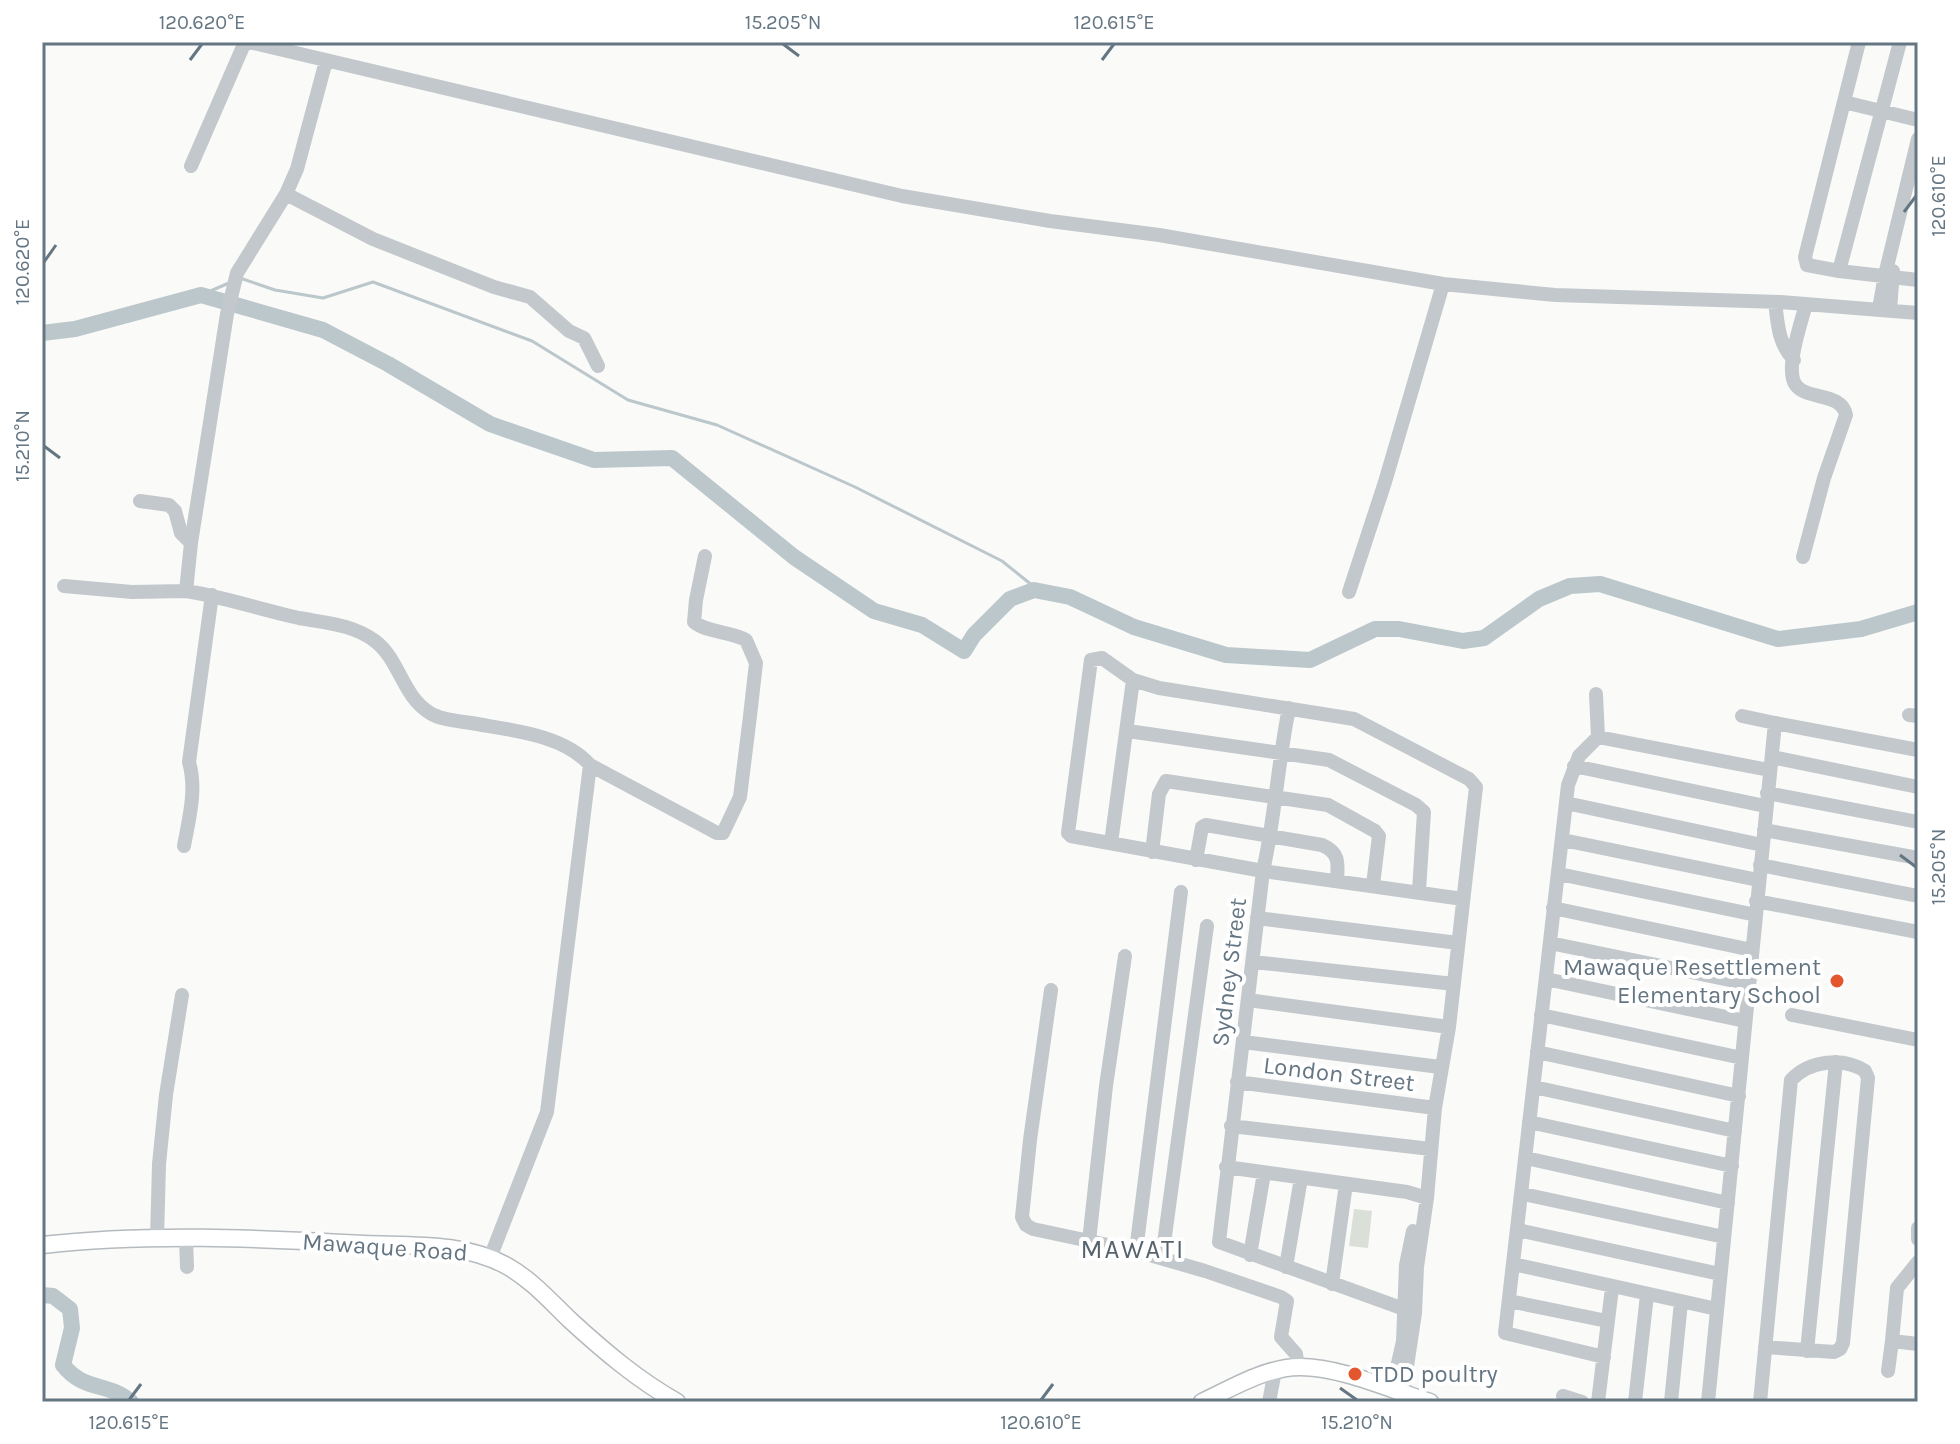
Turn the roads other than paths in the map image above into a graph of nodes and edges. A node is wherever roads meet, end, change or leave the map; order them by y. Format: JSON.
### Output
{"nodes":[{"id":1,"x":247,"y":42,"type":"edge"},
{"id":2,"x":1859,"y":42,"type":"edge"},
{"id":3,"x":1900,"y":42,"type":"edge"},
{"id":4,"x":326,"y":61,"type":"junction"},
{"id":5,"x":1844,"y":102,"type":"junction"},
{"id":6,"x":1883,"y":112,"type":"junction"},
{"id":7,"x":1918,"y":120,"type":"edge"},
{"id":8,"x":1918,"y":139,"type":"edge"},
{"id":9,"x":191,"y":166,"type":"dead end"},
{"id":10,"x":1918,"y":170,"type":"edge"},
{"id":11,"x":286,"y":194,"type":"junction"},
{"id":12,"x":1839,"y":271,"type":"junction"},
{"id":13,"x":1888,"y":276,"type":"junction"},
{"id":14,"x":1918,"y":280,"type":"edge"},
{"id":15,"x":1443,"y":284,"type":"junction"},
{"id":16,"x":1775,"y":302,"type":"junction"},
{"id":17,"x":1806,"y":304,"type":"junction"},
{"id":18,"x":1884,"y":309,"type":"junction"},
{"id":19,"x":1918,"y":313,"type":"edge"},
{"id":20,"x":1794,"y":360,"type":"junction"},
{"id":21,"x":598,"y":366,"type":"dead end"},
{"id":22,"x":140,"y":501,"type":"dead end"},
{"id":23,"x":191,"y":543,"type":"junction"},
{"id":24,"x":705,"y":556,"type":"dead end"},
{"id":25,"x":1803,"y":557,"type":"dead end"},
{"id":26,"x":64,"y":586,"type":"dead end"},
{"id":27,"x":186,"y":591,"type":"junction"},
{"id":28,"x":1349,"y":592,"type":"dead end"},
{"id":29,"x":212,"y":595,"type":"junction"},
{"id":30,"x":1133,"y":680,"type":"junction"},
{"id":31,"x":1596,"y":694,"type":"dead end"},
{"id":32,"x":1289,"y":708,"type":"junction"},
{"id":33,"x":1742,"y":716,"type":"dead end"},
{"id":34,"x":1775,"y":723,"type":"junction"},
{"id":35,"x":1128,"y":731,"type":"junction"},
{"id":36,"x":1598,"y":737,"type":"junction"},
{"id":37,"x":1918,"y":750,"type":"edge"},
{"id":38,"x":1280,"y":752,"type":"junction"},
{"id":39,"x":1770,"y":764,"type":"junction"},
{"id":40,"x":590,"y":765,"type":"junction"},
{"id":41,"x":1574,"y":766,"type":"junction"},
{"id":42,"x":1918,"y":787,"type":"edge"},
{"id":43,"x":1274,"y":795,"type":"junction"},
{"id":44,"x":1766,"y":799,"type":"junction"},
{"id":45,"x":1566,"y":803,"type":"junction"},
{"id":46,"x":1918,"y":822,"type":"edge"},
{"id":47,"x":1764,"y":830,"type":"junction"},
{"id":48,"x":1271,"y":835,"type":"junction"},
{"id":49,"x":1563,"y":840,"type":"junction"},
{"id":50,"x":1111,"y":843,"type":"junction"},
{"id":51,"x":1762,"y":845,"type":"junction"},
{"id":52,"x":184,"y":846,"type":"dead end"},
{"id":53,"x":1152,"y":852,"type":"junction"},
{"id":54,"x":1918,"y":858,"type":"edge"},
{"id":55,"x":1196,"y":860,"type":"junction"},
{"id":56,"x":1760,"y":865,"type":"junction"},
{"id":57,"x":1263,"y":871,"type":"junction"},
{"id":58,"x":1559,"y":874,"type":"junction"},
{"id":59,"x":1758,"y":880,"type":"junction"},
{"id":60,"x":1337,"y":881,"type":"junction"},
{"id":61,"x":1373,"y":885,"type":"junction"},
{"id":62,"x":1419,"y":891,"type":"junction"},
{"id":63,"x":1181,"y":892,"type":"dead end"},
{"id":64,"x":1918,"y":896,"type":"edge"},
{"id":65,"x":1463,"y":899,"type":"junction"},
{"id":66,"x":1553,"y":908,"type":"junction"},
{"id":67,"x":1756,"y":908,"type":"junction"},
{"id":68,"x":1257,"y":918,"type":"junction"},
{"id":69,"x":1207,"y":926,"type":"dead end"},
{"id":70,"x":1918,"y":932,"type":"edge"},
{"id":71,"x":1458,"y":943,"type":"junction"},
{"id":72,"x":1550,"y":943,"type":"junction"},
{"id":73,"x":1752,"y":950,"type":"junction"},
{"id":74,"x":1125,"y":956,"type":"dead end"},
{"id":75,"x":1254,"y":962,"type":"junction"},
{"id":76,"x":1546,"y":979,"type":"junction"},
{"id":77,"x":1454,"y":984,"type":"junction"},
{"id":78,"x":1749,"y":984,"type":"junction"},
{"id":79,"x":1051,"y":990,"type":"dead end"},
{"id":80,"x":182,"y":995,"type":"dead end"},
{"id":81,"x":1248,"y":1000,"type":"junction"},
{"id":82,"x":1541,"y":1015,"type":"junction"},
{"id":83,"x":1792,"y":1015,"type":"dead end"},
{"id":84,"x":1745,"y":1021,"type":"junction"},
{"id":85,"x":1449,"y":1027,"type":"junction"},
{"id":86,"x":1918,"y":1040,"type":"edge"},
{"id":87,"x":1243,"y":1042,"type":"junction"},
{"id":88,"x":1537,"y":1052,"type":"junction"},
{"id":89,"x":1742,"y":1058,"type":"junction"},
{"id":90,"x":1836,"y":1062,"type":"junction"},
{"id":91,"x":1440,"y":1067,"type":"junction"},
{"id":92,"x":1237,"y":1082,"type":"junction"},
{"id":93,"x":1534,"y":1087,"type":"junction"},
{"id":94,"x":1739,"y":1096,"type":"junction"},
{"id":95,"x":1435,"y":1108,"type":"junction"},
{"id":96,"x":1529,"y":1122,"type":"junction"},
{"id":97,"x":1231,"y":1126,"type":"junction"},
{"id":98,"x":1735,"y":1131,"type":"junction"},
{"id":99,"x":1431,"y":1149,"type":"junction"},
{"id":100,"x":1526,"y":1158,"type":"junction"},
{"id":101,"x":1732,"y":1166,"type":"junction"},
{"id":102,"x":1226,"y":1167,"type":"junction"},
{"id":103,"x":1264,"y":1173,"type":"junction"},
{"id":104,"x":1301,"y":1178,"type":"junction"},
{"id":105,"x":1346,"y":1184,"type":"junction"},
{"id":106,"x":1523,"y":1194,"type":"junction"},
{"id":107,"x":1425,"y":1195,"type":"junction"},
{"id":108,"x":1728,"y":1203,"type":"junction"},
{"id":109,"x":1918,"y":1228,"type":"edge"},
{"id":110,"x":1518,"y":1230,"type":"junction"},
{"id":111,"x":1724,"y":1237,"type":"junction"},
{"id":112,"x":157,"y":1239,"type":"junction"},
{"id":113,"x":186,"y":1239,"type":"junction"},
{"id":114,"x":1918,"y":1239,"type":"edge"},
{"id":115,"x":1089,"y":1241,"type":"junction"},
{"id":116,"x":42,"y":1245,"type":"edge"},
{"id":117,"x":1136,"y":1251,"type":"junction"},
{"id":118,"x":1250,"y":1255,"type":"junction"},
{"id":119,"x":490,"y":1258,"type":"junction"},
{"id":120,"x":1162,"y":1258,"type":"junction"},
{"id":121,"x":1918,"y":1262,"type":"edge"},
{"id":122,"x":1513,"y":1264,"type":"junction"},
{"id":123,"x":187,"y":1267,"type":"dead end"},
{"id":124,"x":1286,"y":1267,"type":"junction"},
{"id":125,"x":1720,"y":1274,"type":"junction"},
{"id":126,"x":1332,"y":1284,"type":"junction"},
{"id":127,"x":1612,"y":1288,"type":"junction"},
{"id":128,"x":1647,"y":1295,"type":"junction"},
{"id":129,"x":1509,"y":1301,"type":"junction"},
{"id":130,"x":1681,"y":1302,"type":"junction"},
{"id":131,"x":1717,"y":1309,"type":"junction"},
{"id":132,"x":1410,"y":1312,"type":"junction"},
{"id":133,"x":1607,"y":1321,"type":"junction"},
{"id":134,"x":1892,"y":1341,"type":"junction"},
{"id":135,"x":1918,"y":1344,"type":"edge"},
{"id":136,"x":1291,"y":1345,"type":"junction"},
{"id":137,"x":1765,"y":1347,"type":"junction"},
{"id":138,"x":1807,"y":1351,"type":"junction"},
{"id":139,"x":1604,"y":1357,"type":"junction"},
{"id":140,"x":1298,"y":1367,"type":"junction"},
{"id":141,"x":1275,"y":1371,"type":"junction"},
{"id":142,"x":1327,"y":1371,"type":"junction"},
{"id":143,"x":1888,"y":1371,"type":"dead end"},
{"id":144,"x":1397,"y":1392,"type":"junction"},
{"id":145,"x":1563,"y":1396,"type":"dead end"},
{"id":146,"x":677,"y":1402,"type":"edge"},
{"id":147,"x":1202,"y":1402,"type":"edge"},
{"id":148,"x":1269,"y":1402,"type":"edge"},
{"id":149,"x":1430,"y":1402,"type":"edge"},
{"id":150,"x":1582,"y":1402,"type":"edge"},
{"id":151,"x":1598,"y":1402,"type":"edge"},
{"id":152,"x":1635,"y":1402,"type":"edge"},
{"id":153,"x":1671,"y":1402,"type":"edge"},
{"id":154,"x":1708,"y":1402,"type":"edge"},
{"id":155,"x":1760,"y":1402,"type":"edge"}],
"edges":[{"from":1,"to":4,"type":"street"},
{"from":1,"to":9,"type":"street"},
{"from":2,"to":5,"type":"street"},
{"from":3,"to":6,"type":"street"},
{"from":4,"to":11,"type":"street"},
{"from":4,"to":15,"type":"street"},
{"from":5,"to":6,"type":"street"},
{"from":5,"to":12,"type":"street"},
{"from":6,"to":7,"type":"street"},
{"from":6,"to":12,"type":"street"},
{"from":8,"to":13,"type":"street"},
{"from":10,"to":13,"type":"street"},
{"from":11,"to":21,"type":"street"},
{"from":11,"to":23,"type":"street"},
{"from":12,"to":13,"type":"street"},
{"from":13,"to":14,"type":"street"},
{"from":13,"to":18,"type":"street"},
{"from":15,"to":16,"type":"street"},
{"from":15,"to":28,"type":"street"},
{"from":16,"to":17,"type":"street"},
{"from":16,"to":20,"type":"street"},
{"from":17,"to":18,"type":"street"},
{"from":17,"to":20,"type":"street"},
{"from":18,"to":19,"type":"street"},
{"from":20,"to":25,"type":"street"},
{"from":22,"to":23,"type":"street"},
{"from":23,"to":27,"type":"street"},
{"from":24,"to":40,"type":"street"},
{"from":26,"to":27,"type":"street"},
{"from":27,"to":29,"type":"street"},
{"from":29,"to":40,"type":"street"},
{"from":29,"to":52,"type":"street"},
{"from":30,"to":32,"type":"street"},
{"from":30,"to":35,"type":"street"},
{"from":30,"to":50,"type":"street"},
{"from":31,"to":36,"type":"street"},
{"from":32,"to":38,"type":"street","name":"Sydney Street"},
{"from":32,"to":65,"type":"street"},
{"from":33,"to":34,"type":"street"},
{"from":34,"to":37,"type":"street"},
{"from":34,"to":39,"type":"street"},
{"from":35,"to":38,"type":"street"},
{"from":35,"to":50,"type":"street"},
{"from":36,"to":39,"type":"street"},
{"from":36,"to":41,"type":"street"},
{"from":38,"to":43,"type":"street","name":"Sydney Street"},
{"from":38,"to":62,"type":"street"},
{"from":39,"to":42,"type":"street"},
{"from":39,"to":44,"type":"street"},
{"from":40,"to":119,"type":"street"},
{"from":41,"to":44,"type":"street"},
{"from":41,"to":45,"type":"street"},
{"from":43,"to":48,"type":"street","name":"Sydney Street"},
{"from":43,"to":53,"type":"street"},
{"from":43,"to":61,"type":"street"},
{"from":44,"to":46,"type":"street"},
{"from":44,"to":47,"type":"street"},
{"from":45,"to":49,"type":"street"},
{"from":45,"to":51,"type":"street"},
{"from":47,"to":51,"type":"street"},
{"from":47,"to":54,"type":"street"},
{"from":48,"to":55,"type":"street"},
{"from":48,"to":57,"type":"street","name":"Sydney Street"},
{"from":48,"to":60,"type":"street"},
{"from":49,"to":58,"type":"street"},
{"from":49,"to":59,"type":"street"},
{"from":50,"to":53,"type":"street"},
{"from":51,"to":56,"type":"street"},
{"from":53,"to":55,"type":"street"},
{"from":55,"to":57,"type":"street"},
{"from":56,"to":59,"type":"street"},
{"from":56,"to":64,"type":"street"},
{"from":57,"to":60,"type":"street"},
{"from":57,"to":68,"type":"street","name":"Sydney Street"},
{"from":58,"to":66,"type":"street"},
{"from":58,"to":67,"type":"street"},
{"from":59,"to":67,"type":"street"},
{"from":60,"to":61,"type":"street"},
{"from":61,"to":62,"type":"street"},
{"from":62,"to":65,"type":"street"},
{"from":63,"to":117,"type":"street"},
{"from":65,"to":71,"type":"street"},
{"from":66,"to":72,"type":"street"},
{"from":66,"to":73,"type":"street"},
{"from":67,"to":70,"type":"street"},
{"from":67,"to":73,"type":"street"},
{"from":68,"to":71,"type":"street"},
{"from":68,"to":75,"type":"street","name":"Sydney Street"},
{"from":69,"to":120,"type":"street"},
{"from":71,"to":77,"type":"street"},
{"from":72,"to":76,"type":"street"},
{"from":72,"to":78,"type":"street"},
{"from":73,"to":78,"type":"street"},
{"from":74,"to":115,"type":"street"},
{"from":75,"to":77,"type":"street"},
{"from":75,"to":81,"type":"street","name":"Sydney Street"},
{"from":76,"to":82,"type":"street"},
{"from":76,"to":84,"type":"street"},
{"from":77,"to":85,"type":"street"},
{"from":78,"to":84,"type":"street"},
{"from":79,"to":115,"type":"street"},
{"from":80,"to":112,"type":"street"},
{"from":81,"to":85,"type":"street"},
{"from":81,"to":87,"type":"street","name":"Sydney Street"},
{"from":82,"to":88,"type":"street"},
{"from":82,"to":89,"type":"street"},
{"from":83,"to":86,"type":"street"},
{"from":84,"to":89,"type":"street"},
{"from":85,"to":91,"type":"street"},
{"from":87,"to":91,"type":"street"},
{"from":87,"to":92,"type":"street","name":"Sydney Street"},
{"from":88,"to":93,"type":"street"},
{"from":88,"to":94,"type":"street"},
{"from":89,"to":94,"type":"street"},
{"from":90,"to":137,"type":"street"},
{"from":90,"to":138,"type":"street"},
{"from":90,"to":138,"type":"street"},
{"from":91,"to":95,"type":"street"},
{"from":92,"to":95,"type":"street","name":"London Street"},
{"from":92,"to":97,"type":"street","name":"Sydney Street"},
{"from":93,"to":96,"type":"street"},
{"from":93,"to":98,"type":"street"},
{"from":94,"to":98,"type":"street"},
{"from":95,"to":99,"type":"street"},
{"from":96,"to":100,"type":"street"},
{"from":96,"to":101,"type":"street"},
{"from":97,"to":99,"type":"street"},
{"from":97,"to":102,"type":"street","name":"Sydney Street"},
{"from":98,"to":101,"type":"street"},
{"from":99,"to":107,"type":"street"},
{"from":100,"to":106,"type":"street"},
{"from":100,"to":108,"type":"street"},
{"from":101,"to":108,"type":"street"},
{"from":102,"to":103,"type":"street"},
{"from":102,"to":118,"type":"street","name":"Sydney Street"},
{"from":103,"to":104,"type":"street"},
{"from":103,"to":118,"type":"street"},
{"from":104,"to":105,"type":"street"},
{"from":104,"to":124,"type":"street"},
{"from":105,"to":107,"type":"street"},
{"from":105,"to":126,"type":"street"},
{"from":106,"to":110,"type":"street"},
{"from":106,"to":111,"type":"street"},
{"from":107,"to":132,"type":"street"},
{"from":108,"to":111,"type":"street"},
{"from":109,"to":114,"type":"street"},
{"from":110,"to":122,"type":"street"},
{"from":110,"to":125,"type":"street"},
{"from":111,"to":125,"type":"street"},
{"from":112,"to":113,"type":"main road","name":"Mawaque Road"},
{"from":112,"to":116,"type":"main road","name":"Mawaque Road"},
{"from":113,"to":119,"type":"main road","name":"Mawaque Road"},
{"from":113,"to":123,"type":"street"},
{"from":115,"to":117,"type":"street"},
{"from":117,"to":120,"type":"street"},
{"from":118,"to":124,"type":"street"},
{"from":119,"to":146,"type":"main road","name":"Mawaque Road"},
{"from":120,"to":136,"type":"street"},
{"from":121,"to":134,"type":"street"},
{"from":122,"to":127,"type":"street"},
{"from":122,"to":129,"type":"street"},
{"from":124,"to":126,"type":"street"},
{"from":125,"to":131,"type":"street"},
{"from":126,"to":132,"type":"street"},
{"from":127,"to":128,"type":"street"},
{"from":127,"to":133,"type":"street"},
{"from":128,"to":130,"type":"street"},
{"from":128,"to":152,"type":"street"},
{"from":129,"to":133,"type":"street"},
{"from":129,"to":139,"type":"street"},
{"from":130,"to":131,"type":"street"},
{"from":130,"to":153,"type":"street"},
{"from":131,"to":154,"type":"street"},
{"from":132,"to":144,"type":"street"},
{"from":133,"to":139,"type":"street"},
{"from":134,"to":135,"type":"street"},
{"from":134,"to":143,"type":"street"},
{"from":136,"to":140,"type":"street"},
{"from":136,"to":142,"type":"street"},
{"from":137,"to":138,"type":"street"},
{"from":137,"to":155,"type":"street"},
{"from":139,"to":151,"type":"street"},
{"from":140,"to":141,"type":"main road"},
{"from":140,"to":142,"type":"main road"},
{"from":141,"to":147,"type":"main road"},
{"from":141,"to":148,"type":"street"},
{"from":142,"to":144,"type":"main road"},
{"from":144,"to":149,"type":"main road"},
{"from":145,"to":150,"type":"street"}]}
